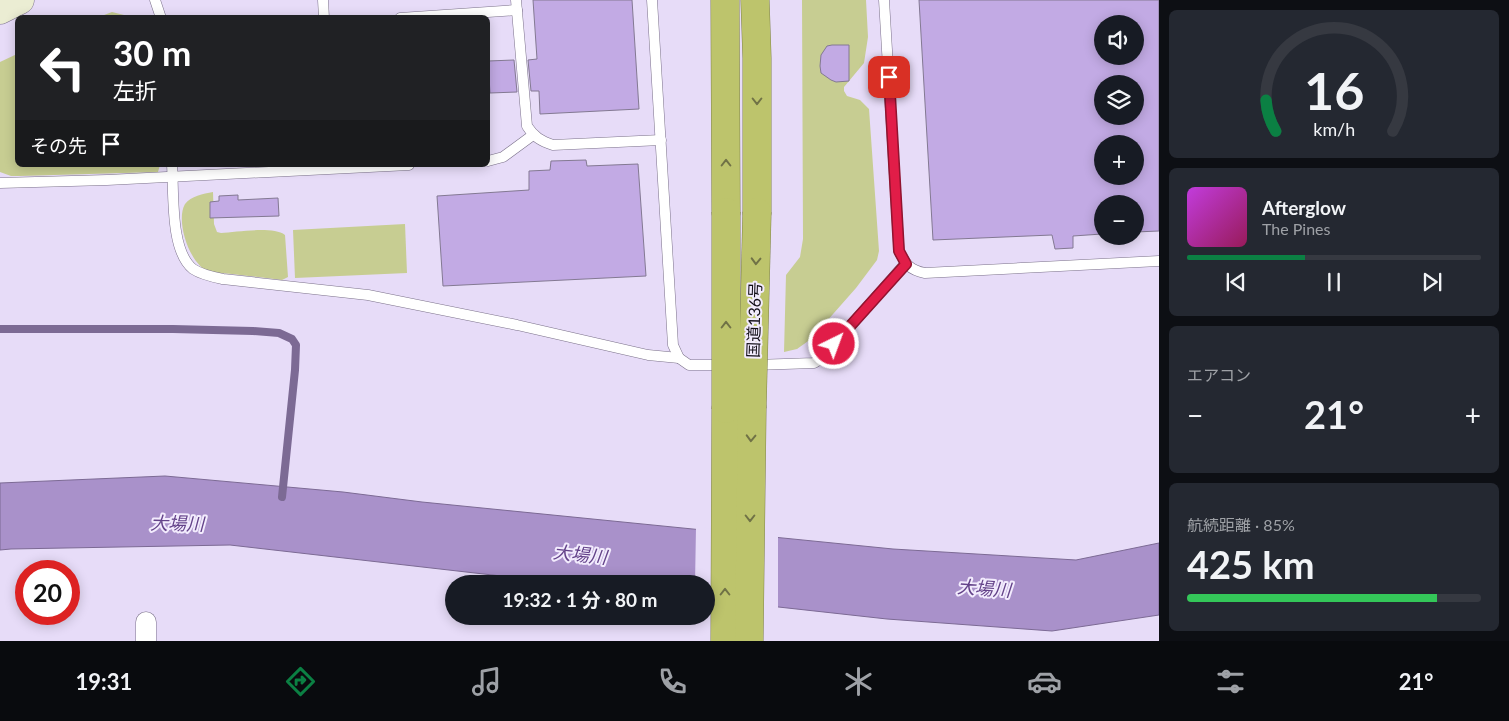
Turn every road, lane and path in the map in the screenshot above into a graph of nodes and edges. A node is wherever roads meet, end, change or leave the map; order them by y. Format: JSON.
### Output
{"nodes":[{"id":1,"x":20,"y":0,"type":"edge"},
{"id":2,"x":155,"y":0,"type":"edge"},
{"id":3,"x":323,"y":0,"type":"edge"},
{"id":4,"x":652,"y":0,"type":"edge"},
{"id":5,"x":725,"y":0,"type":"edge"},
{"id":6,"x":755,"y":0,"type":"edge"},
{"id":7,"x":772,"y":0,"type":"edge"},
{"id":8,"x":884,"y":0,"type":"edge"},
{"id":9,"x":516,"y":5,"type":"edge"},
{"id":10,"x":0,"y":10,"type":"edge"},
{"id":11,"x":159,"y":15,"type":"edge"},
{"id":12,"x":324,"y":15,"type":"edge"},
{"id":13,"x":427,"y":15,"type":"edge"},
{"id":14,"x":757,"y":58,"type":"junction"},
{"id":15,"x":532,"y":135,"type":"junction"},
{"id":16,"x":660,"y":140,"type":"junction"},
{"id":17,"x":490,"y":160,"type":"edge"},
{"id":18,"x":172,"y":167,"type":"edge"},
{"id":19,"x":333,"y":167,"type":"edge"},
{"id":20,"x":173,"y":177,"type":"junction"},
{"id":21,"x":0,"y":183,"type":"edge"},
{"id":22,"x":1159,"y":260,"type":"edge"},
{"id":23,"x":906,"y":264,"type":"junction"},
{"id":24,"x":679,"y":358,"type":"junction"},
{"id":25,"x":739,"y":408,"type":"junction"},
{"id":26,"x":738,"y":469,"type":"junction"},
{"id":27,"x":725,"y":641,"type":"edge"},
{"id":28,"x":749,"y":641,"type":"edge"}],
"edges":[{"from":1,"to":10,"type":"street"},
{"from":2,"to":11,"type":"lane"},
{"from":3,"to":12,"type":"lane"},
{"from":4,"to":16,"type":"lane"},
{"from":25,"to":5,"type":"highway","name":"国道136号","one_way":true,"bridge":true},
{"from":6,"to":14,"type":"highway","name":"国道136号"},
{"from":7,"to":14,"type":"highway"},
{"from":8,"to":23,"type":"lane"},
{"from":9,"to":13,"type":"lane"},
{"from":9,"to":15,"type":"lane"},
{"from":14,"to":25,"type":"highway","name":"国道136号","one_way":true,"bridge":true},
{"from":15,"to":16,"type":"lane"},
{"from":15,"to":17,"type":"lane"},
{"from":16,"to":24,"type":"lane"},
{"from":18,"to":20,"type":"lane"},
{"from":19,"to":20,"type":"lane"},
{"from":20,"to":21,"type":"lane"},
{"from":20,"to":24,"type":"lane"},
{"from":22,"to":23,"type":"lane"},
{"from":23,"to":24,"type":"lane"},
{"from":25,"to":26,"type":"highway","name":"国道136号"},
{"from":27,"to":26,"type":"highway","name":"国道136号","one_way":true},
{"from":26,"to":28,"type":"highway","name":"国道136号","one_way":true}]}
